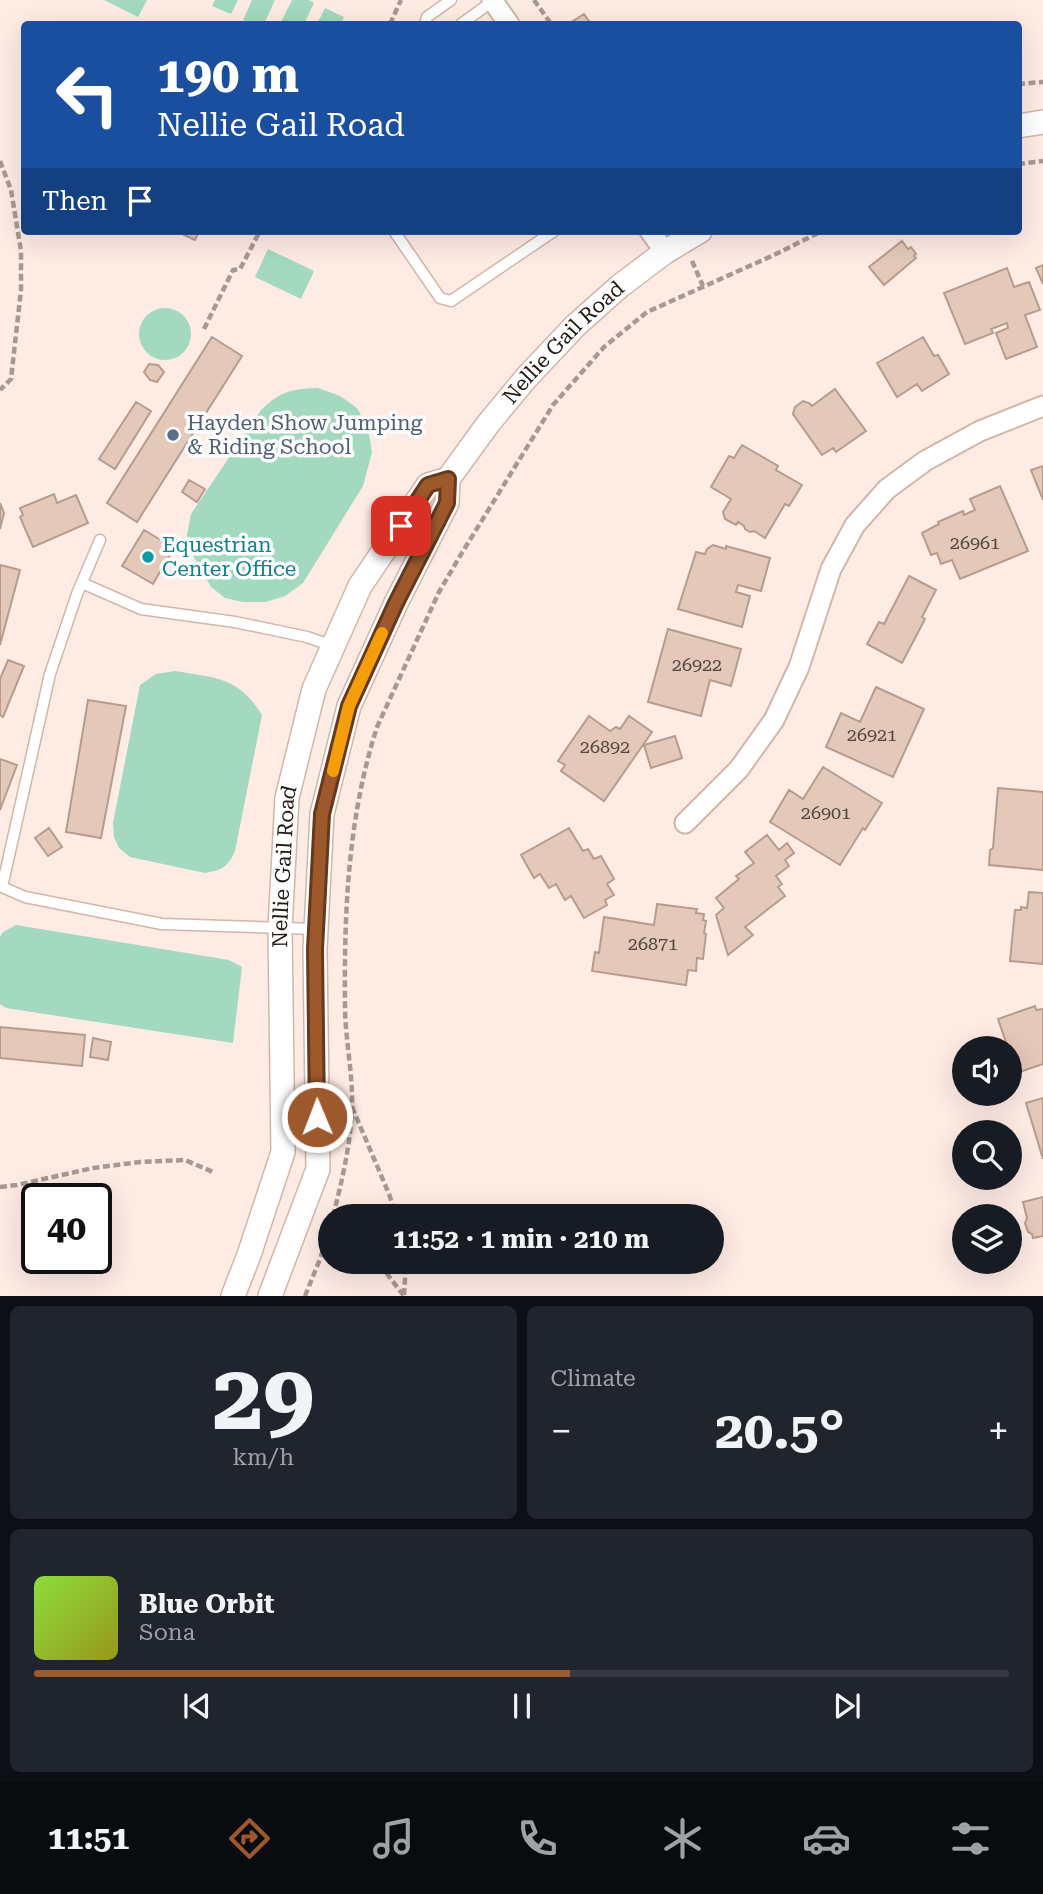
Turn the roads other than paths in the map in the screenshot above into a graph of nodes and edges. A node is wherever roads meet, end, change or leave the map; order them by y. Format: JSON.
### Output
{"nodes":[{"id":1,"x":451,"y":0,"type":"edge"},
{"id":2,"x":493,"y":1,"type":"edge"},
{"id":3,"x":426,"y":21,"type":"edge"},
{"id":4,"x":465,"y":21,"type":"edge"},
{"id":5,"x":507,"y":21,"type":"edge"},
{"id":6,"x":1043,"y":122,"type":"edge"},
{"id":7,"x":1022,"y":125,"type":"edge"},
{"id":8,"x":397,"y":235,"type":"edge"},
{"id":9,"x":548,"y":235,"type":"edge"},
{"id":10,"x":653,"y":235,"type":"edge"},
{"id":11,"x":693,"y":235,"type":"edge"},
{"id":12,"x":665,"y":252,"type":"junction"},
{"id":13,"x":1043,"y":406,"type":"edge"},
{"id":14,"x":448,"y":479,"type":"junction"},
{"id":15,"x":100,"y":540,"type":"dead end"},
{"id":16,"x":82,"y":583,"type":"junction"},
{"id":17,"x":333,"y":646,"type":"junction"},
{"id":18,"x":685,"y":823,"type":"dead end"},
{"id":19,"x":280,"y":928,"type":"junction"},
{"id":20,"x":316,"y":929,"type":"junction"},
{"id":21,"x":233,"y":1296,"type":"edge"},
{"id":22,"x":270,"y":1296,"type":"edge"}],
"edges":[{"from":1,"to":3,"type":"lane"},
{"from":2,"to":4,"type":"lane"},
{"from":2,"to":5,"type":"street"},
{"from":6,"to":7,"type":"street"},
{"from":8,"to":9,"type":"lane"},
{"from":10,"to":12,"type":"street"},
{"from":11,"to":12,"type":"street","name":"Nellie Gail Road"},
{"from":12,"to":14,"type":"street","name":"Nellie Gail Road"},
{"from":13,"to":18,"type":"street"},
{"from":14,"to":17,"type":"street","name":"Nellie Gail Road"},
{"from":14,"to":20,"type":"street","name":"Nellie Gail Road"},
{"from":15,"to":16,"type":"lane"},
{"from":16,"to":17,"type":"lane"},
{"from":16,"to":19,"type":"lane"},
{"from":17,"to":19,"type":"street","name":"Nellie Gail Road"},
{"from":19,"to":20,"type":"lane"},
{"from":19,"to":21,"type":"street","name":"Nellie Gail Road"},
{"from":20,"to":22,"type":"street","name":"Nellie Gail Road"}]}
